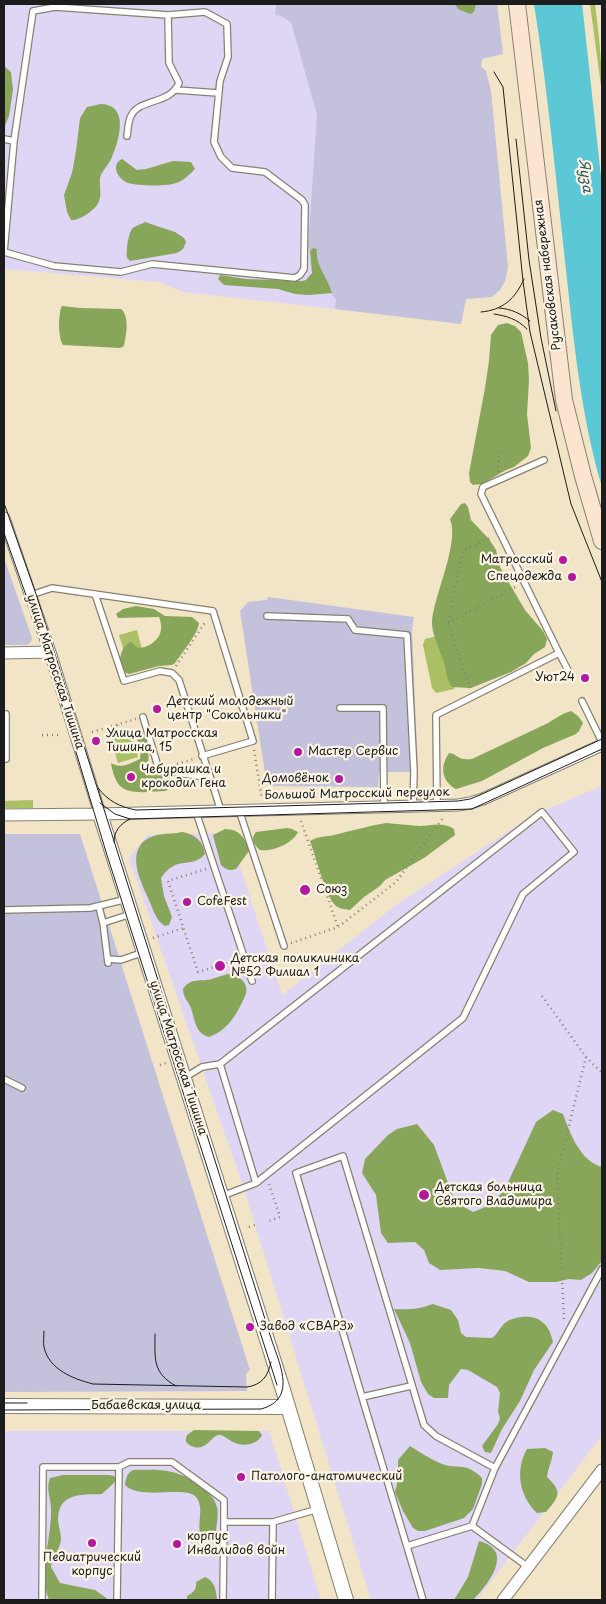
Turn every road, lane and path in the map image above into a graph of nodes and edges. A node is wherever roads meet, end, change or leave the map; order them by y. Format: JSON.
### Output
{"nodes":[{"id":1,"x":517,"y":4,"type":"edge"},
{"id":2,"x":168,"y":15,"type":"junction"},
{"id":3,"x":176,"y":90,"type":"junction"},
{"id":4,"x":218,"y":93,"type":"junction"},
{"id":5,"x":127,"y":136,"type":"dead end"},
{"id":6,"x":4,"y":139,"type":"edge"},
{"id":7,"x":14,"y":141,"type":"junction"},
{"id":8,"x":4,"y":252,"type":"edge"},
{"id":9,"x":499,"y":449,"type":"dead end"},
{"id":10,"x":544,"y":460,"type":"dead end"},
{"id":11,"x":498,"y":476,"type":"dead end"},
{"id":12,"x":4,"y":518,"type":"edge"},
{"id":13,"x":494,"y":536,"type":"dead end"},
{"id":14,"x":602,"y":541,"type":"edge"},
{"id":15,"x":517,"y":586,"type":"dead end"},
{"id":16,"x":95,"y":594,"type":"junction"},
{"id":17,"x":31,"y":595,"type":"junction"},
{"id":18,"x":212,"y":612,"type":"junction"},
{"id":19,"x":266,"y":616,"type":"dead end"},
{"id":20,"x":448,"y":623,"type":"junction"},
{"id":21,"x":50,"y":652,"type":"junction"},
{"id":22,"x":4,"y":653,"type":"edge"},
{"id":23,"x":558,"y":653,"type":"junction"},
{"id":24,"x":172,"y":672,"type":"junction"},
{"id":25,"x":570,"y":674,"type":"dead end"},
{"id":26,"x":470,"y":688,"type":"dead end"},
{"id":27,"x":582,"y":701,"type":"dead end"},
{"id":28,"x":340,"y":708,"type":"dead end"},
{"id":29,"x":4,"y":714,"type":"edge"},
{"id":30,"x":143,"y":717,"type":"joint"},
{"id":31,"x":117,"y":725,"type":"junction"},
{"id":32,"x":92,"y":732,"type":"dead end"},
{"id":33,"x":42,"y":735,"type":"dead end"},
{"id":34,"x":58,"y":735,"type":"dead end"},
{"id":35,"x":120,"y":737,"type":"dead end"},
{"id":36,"x":253,"y":740,"type":"junction"},
{"id":37,"x":602,"y":743,"type":"edge"},
{"id":38,"x":202,"y":756,"type":"junction"},
{"id":39,"x":4,"y":759,"type":"edge"},
{"id":40,"x":159,"y":770,"type":"junction"},
{"id":41,"x":210,"y":778,"type":"junction"},
{"id":42,"x":262,"y":800,"type":"dead end"},
{"id":43,"x":437,"y":806,"type":"junction"},
{"id":44,"x":413,"y":807,"type":"junction"},
{"id":45,"x":384,"y":808,"type":"junction"},
{"id":46,"x":239,"y":810,"type":"junction"},
{"id":47,"x":220,"y":811,"type":"junction"},
{"id":48,"x":196,"y":812,"type":"junction"},
{"id":49,"x":100,"y":814,"type":"junction"},
{"id":50,"x":4,"y":815,"type":"edge"},
{"id":51,"x":443,"y":818,"type":"dead end"},
{"id":52,"x":301,"y":821,"type":"dead end"},
{"id":53,"x":214,"y":866,"type":"junction"},
{"id":54,"x":127,"y":899,"type":"junction"},
{"id":55,"x":99,"y":907,"type":"junction"},
{"id":56,"x":4,"y":910,"type":"edge"},
{"id":57,"x":131,"y":914,"type":"junction"},
{"id":58,"x":104,"y":924,"type":"junction"},
{"id":59,"x":338,"y":927,"type":"junction"},
{"id":60,"x":184,"y":928,"type":"junction"},
{"id":61,"x":153,"y":938,"type":"dead end"},
{"id":62,"x":284,"y":946,"type":"joint"},
{"id":63,"x":144,"y":952,"type":"junction"},
{"id":64,"x":244,"y":957,"type":"junction"},
{"id":65,"x":252,"y":981,"type":"dead end"},
{"id":66,"x":542,"y":996,"type":"dead end"},
{"id":67,"x":586,"y":1057,"type":"junction"},
{"id":68,"x":166,"y":1063,"type":"dead end"},
{"id":69,"x":220,"y":1064,"type":"junction"},
{"id":70,"x":160,"y":1065,"type":"dead end"},
{"id":71,"x":602,"y":1073,"type":"edge"},
{"id":72,"x":184,"y":1078,"type":"junction"},
{"id":73,"x":4,"y":1079,"type":"edge"},
{"id":74,"x":22,"y":1088,"type":"dead end"},
{"id":75,"x":266,"y":1175,"type":"junction"},
{"id":76,"x":256,"y":1183,"type":"junction"},
{"id":77,"x":222,"y":1196,"type":"junction"},
{"id":78,"x":269,"y":1221,"type":"dead end"},
{"id":79,"x":255,"y":1225,"type":"dead end"},
{"id":80,"x":249,"y":1227,"type":"dead end"},
{"id":81,"x":602,"y":1270,"type":"edge"},
{"id":82,"x":565,"y":1338,"type":"junction"},
{"id":83,"x":411,"y":1386,"type":"junction"},
{"id":84,"x":362,"y":1397,"type":"junction"},
{"id":85,"x":4,"y":1406,"type":"edge"},
{"id":86,"x":288,"y":1406,"type":"junction"},
{"id":87,"x":119,"y":1467,"type":"junction"},
{"id":88,"x":495,"y":1468,"type":"junction"},
{"id":89,"x":602,"y":1470,"type":"edge"},
{"id":90,"x":319,"y":1509,"type":"junction"},
{"id":91,"x":224,"y":1522,"type":"junction"},
{"id":92,"x":273,"y":1522,"type":"junction"},
{"id":93,"x":472,"y":1526,"type":"junction"},
{"id":94,"x":407,"y":1546,"type":"junction"},
{"id":95,"x":528,"y":1567,"type":"junction"},
{"id":96,"x":42,"y":1600,"type":"edge"},
{"id":97,"x":118,"y":1600,"type":"edge"},
{"id":98,"x":223,"y":1600,"type":"edge"},
{"id":99,"x":272,"y":1600,"type":"edge"},
{"id":100,"x":346,"y":1600,"type":"edge"},
{"id":101,"x":423,"y":1600,"type":"edge"},
{"id":102,"x":503,"y":1600,"type":"edge"}],
"edges":[{"from":1,"to":14,"type":"main road","name":"Русаковская набережная"},
{"from":2,"to":3,"type":"lane"},
{"from":2,"to":4,"type":"lane"},
{"from":2,"to":7,"type":"lane"},
{"from":3,"to":4,"type":"lane"},
{"from":3,"to":5,"type":"lane"},
{"from":4,"to":8,"type":"lane"},
{"from":6,"to":7,"type":"lane"},
{"from":7,"to":8,"type":"lane"},
{"from":9,"to":11,"type":"path"},
{"from":10,"to":23,"type":"lane"},
{"from":12,"to":17,"type":"street","name":"улица Матросская Тишина"},
{"from":13,"to":20,"type":"path"},
{"from":15,"to":20,"type":"path"},
{"from":16,"to":17,"type":"lane"},
{"from":16,"to":18,"type":"lane"},
{"from":16,"to":24,"type":"lane"},
{"from":17,"to":21,"type":"street","name":"улица Матросская Тишина"},
{"from":18,"to":24,"type":"path"},
{"from":18,"to":36,"type":"lane"},
{"from":19,"to":44,"type":"lane"},
{"from":20,"to":26,"type":"path"},
{"from":21,"to":22,"type":"street"},
{"from":21,"to":49,"type":"street","name":"улица Матросская Тишина"},
{"from":23,"to":25,"type":"lane"},
{"from":23,"to":43,"type":"lane"},
{"from":24,"to":38,"type":"lane"},
{"from":27,"to":37,"type":"lane"},
{"from":28,"to":45,"type":"lane"},
{"from":29,"to":39,"type":"lane"},
{"from":30,"to":31,"type":"path"},
{"from":30,"to":40,"type":"lane"},
{"from":31,"to":32,"type":"path"},
{"from":31,"to":35,"type":"path"},
{"from":33,"to":34,"type":"path"},
{"from":36,"to":38,"type":"lane"},
{"from":36,"to":42,"type":"path"},
{"from":37,"to":43,"type":"street","name":"Большой Матросский переулок"},
{"from":38,"to":40,"type":"path"},
{"from":38,"to":41,"type":"lane"},
{"from":40,"to":41,"type":"lane"},
{"from":41,"to":47,"type":"lane"},
{"from":43,"to":44,"type":"street","name":"Большой Матросский переулок"},
{"from":44,"to":45,"type":"street","name":"Большой Матросский переулок"},
{"from":45,"to":46,"type":"street","name":"Большой Матросский переулок"},
{"from":46,"to":47,"type":"street","name":"Большой Матросский переулок"},
{"from":46,"to":62,"type":"lane"},
{"from":47,"to":48,"type":"street","name":"Большой Матросский переулок"},
{"from":48,"to":49,"type":"street","name":"Большой Матросский переулок"},
{"from":48,"to":53,"type":"lane"},
{"from":49,"to":50,"type":"street","name":"Большой Матросский переулок"},
{"from":49,"to":54,"type":"street","name":"улица Матросская Тишина"},
{"from":51,"to":59,"type":"path"},
{"from":52,"to":59,"type":"path"},
{"from":53,"to":60,"type":"path"},
{"from":53,"to":64,"type":"lane"},
{"from":54,"to":55,"type":"lane"},
{"from":54,"to":57,"type":"street","name":"улица Матросская Тишина"},
{"from":55,"to":56,"type":"lane"},
{"from":55,"to":58,"type":"lane"},
{"from":57,"to":58,"type":"lane"},
{"from":57,"to":63,"type":"street","name":"улица Матросская Тишина"},
{"from":58,"to":63,"type":"lane"},
{"from":59,"to":62,"type":"path"},
{"from":60,"to":61,"type":"path"},
{"from":60,"to":64,"type":"path"},
{"from":63,"to":72,"type":"street","name":"улица Матросская Тишина"},
{"from":64,"to":65,"type":"lane"},
{"from":66,"to":67,"type":"path"},
{"from":67,"to":71,"type":"path"},
{"from":67,"to":82,"type":"path"},
{"from":68,"to":70,"type":"path"},
{"from":69,"to":72,"type":"lane"},
{"from":69,"to":75,"type":"lane"},
{"from":69,"to":76,"type":"lane"},
{"from":72,"to":77,"type":"street","name":"улица Матросская Тишина"},
{"from":73,"to":74,"type":"lane"},
{"from":75,"to":76,"type":"lane"},
{"from":75,"to":78,"type":"path"},
{"from":76,"to":77,"type":"lane"},
{"from":77,"to":86,"type":"street","name":"улица Матросская Тишина"},
{"from":79,"to":80,"type":"path"},
{"from":81,"to":82,"type":"lane"},
{"from":82,"to":88,"type":"lane"},
{"from":83,"to":84,"type":"lane"},
{"from":83,"to":84,"type":"lane"},
{"from":83,"to":88,"type":"lane"},
{"from":84,"to":94,"type":"lane"},
{"from":85,"to":86,"type":"street","name":"Бабаевская улица"},
{"from":86,"to":90,"type":"street","name":"улица Матросская Тишина"},
{"from":87,"to":91,"type":"lane"},
{"from":87,"to":96,"type":"lane"},
{"from":87,"to":97,"type":"lane"},
{"from":88,"to":93,"type":"lane"},
{"from":89,"to":95,"type":"street"},
{"from":90,"to":92,"type":"lane"},
{"from":90,"to":100,"type":"street","name":"улица Матросская Тишина"},
{"from":91,"to":92,"type":"lane"},
{"from":91,"to":98,"type":"lane"},
{"from":92,"to":99,"type":"lane"},
{"from":93,"to":94,"type":"lane"},
{"from":93,"to":95,"type":"lane"},
{"from":94,"to":101,"type":"lane"},
{"from":95,"to":102,"type":"street"}]}
